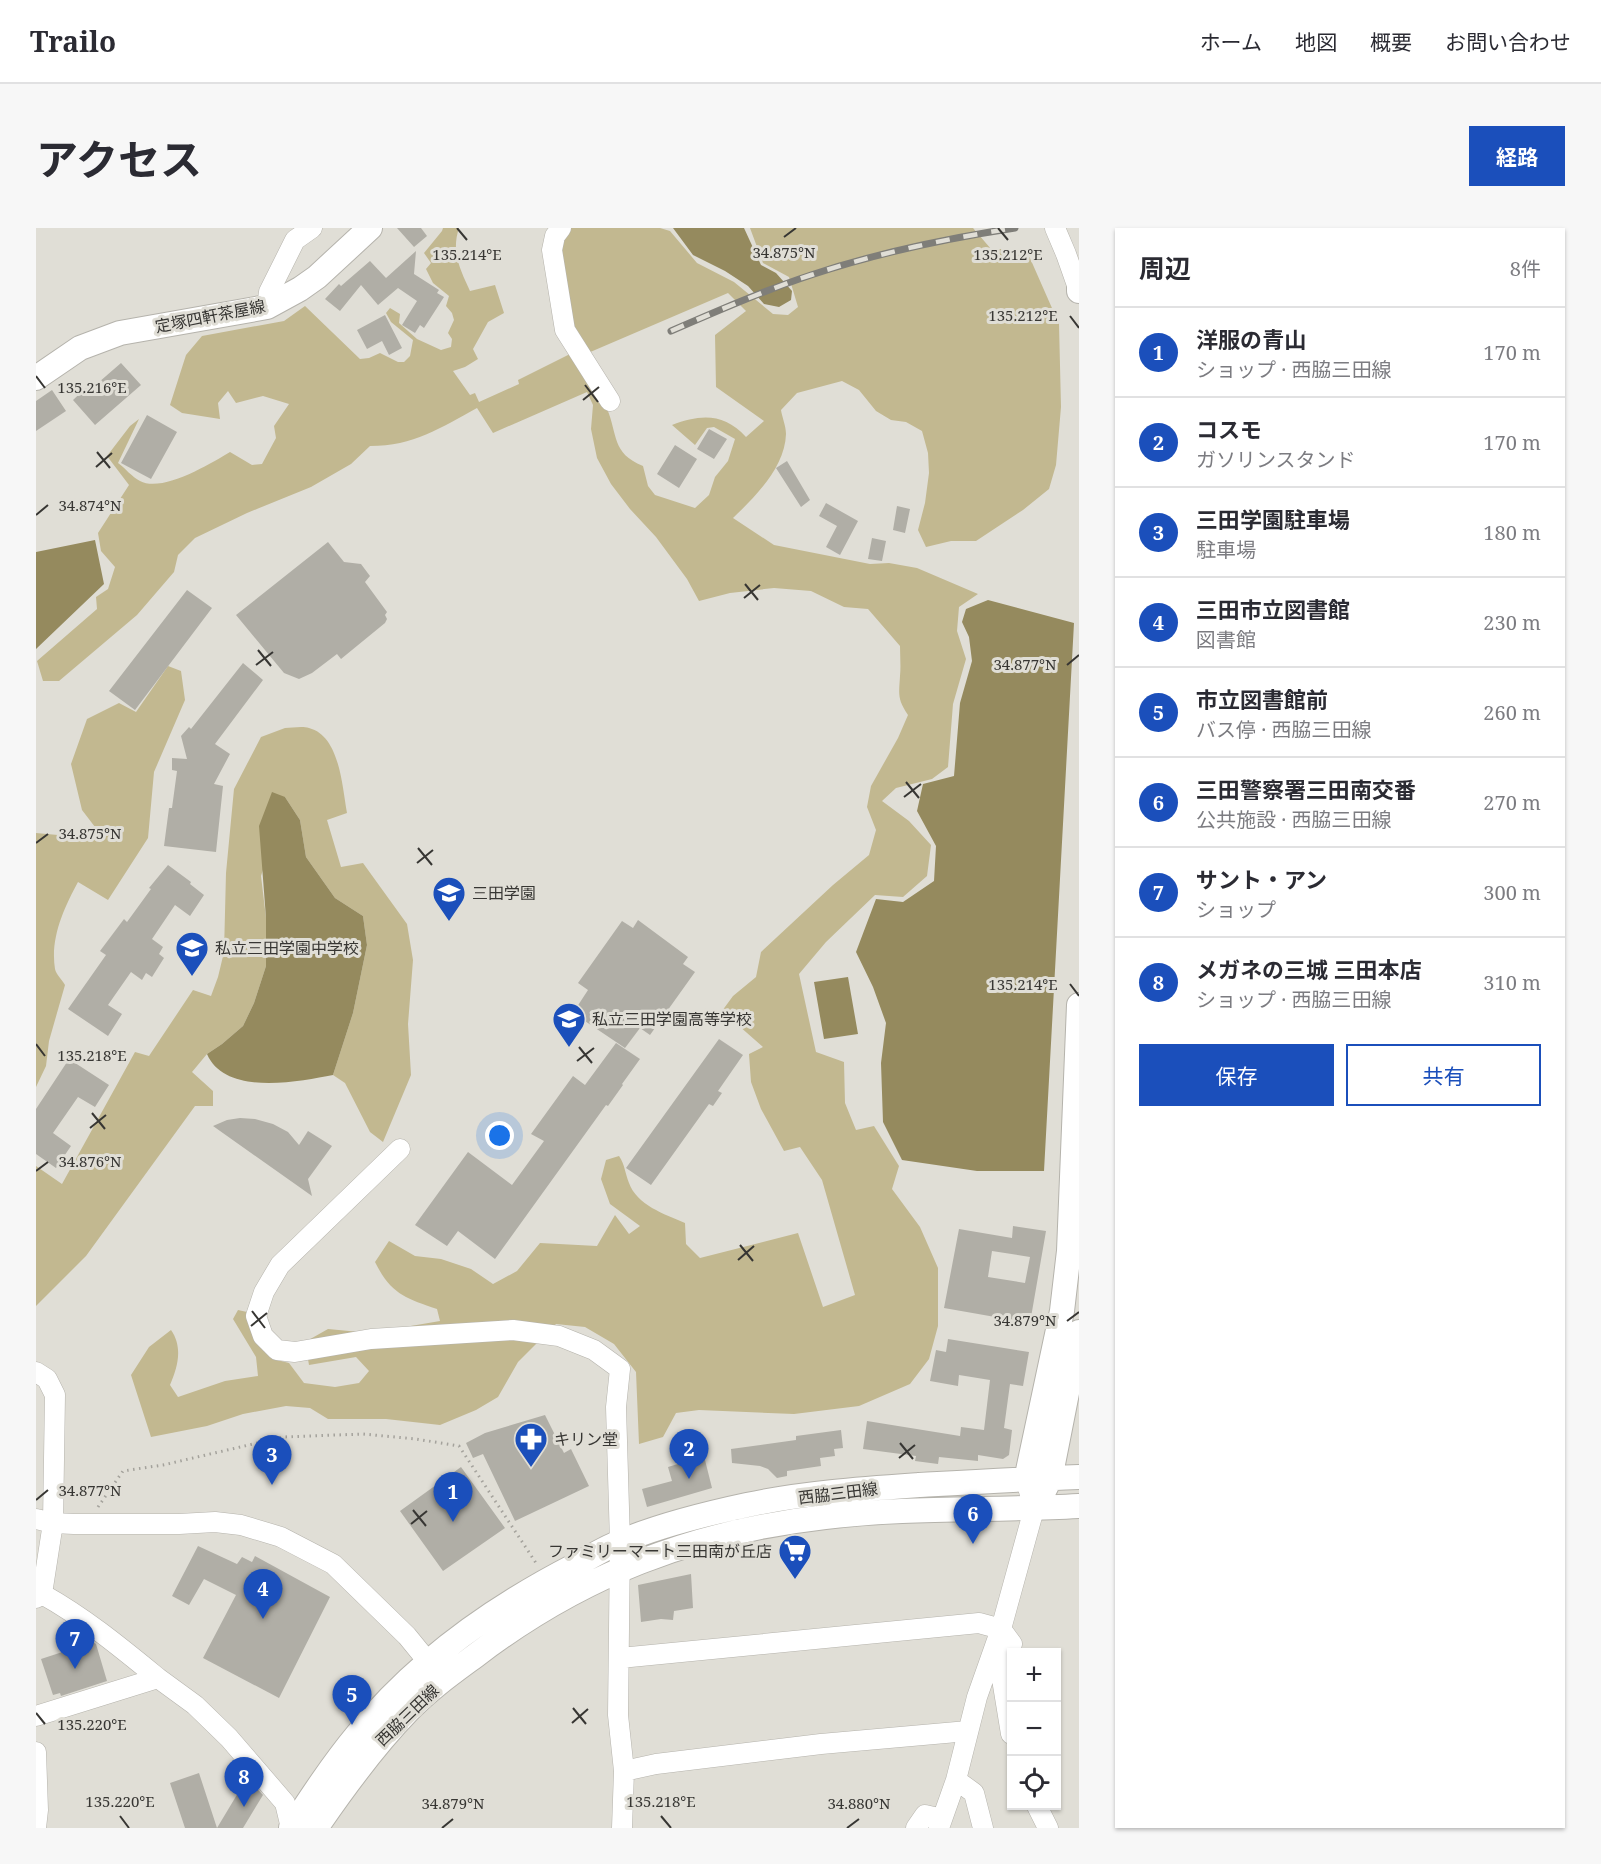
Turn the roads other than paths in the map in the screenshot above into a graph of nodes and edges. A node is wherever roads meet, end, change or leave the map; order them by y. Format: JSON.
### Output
{"nodes":[{"id":1,"x":312,"y":228,"type":"edge"},
{"id":2,"x":370,"y":228,"type":"edge"},
{"id":3,"x":561,"y":228,"type":"edge"},
{"id":4,"x":1055,"y":228,"type":"edge"},
{"id":5,"x":1079,"y":289,"type":"edge"},
{"id":6,"x":267,"y":307,"type":"junction"},
{"id":7,"x":36,"y":378,"type":"edge"},
{"id":8,"x":610,"y":401,"type":"dead end"},
{"id":9,"x":1079,"y":1005,"type":"edge"},
{"id":10,"x":400,"y":1149,"type":"dead end"},
{"id":11,"x":1079,"y":1332,"type":"edge"},
{"id":12,"x":36,"y":1372,"type":"edge"},
{"id":13,"x":1079,"y":1477,"type":"edge"},
{"id":14,"x":1050,"y":1479,"type":"junction"},
{"id":15,"x":1026,"y":1480,"type":"junction"},
{"id":16,"x":1079,"y":1506,"type":"edge"},
{"id":17,"x":1034,"y":1509,"type":"junction"},
{"id":18,"x":42,"y":1522,"type":"edge"},
{"id":19,"x":620,"y":1542,"type":"junction"},
{"id":20,"x":619,"y":1569,"type":"junction"},
{"id":21,"x":39,"y":1596,"type":"edge"},
{"id":22,"x":1001,"y":1629,"type":"junction"},
{"id":23,"x":620,"y":1658,"type":"junction"},
{"id":24,"x":436,"y":1671,"type":"junction"},
{"id":25,"x":158,"y":1678,"type":"junction"},
{"id":26,"x":1007,"y":1707,"type":"edge"},
{"id":27,"x":36,"y":1716,"type":"edge"},
{"id":28,"x":968,"y":1731,"type":"junction"},
{"id":29,"x":36,"y":1752,"type":"edge"},
{"id":30,"x":624,"y":1772,"type":"junction"},
{"id":31,"x":956,"y":1780,"type":"junction"},
{"id":32,"x":1039,"y":1810,"type":"edge"},
{"id":33,"x":940,"y":1824,"type":"edge"},
{"id":34,"x":36,"y":1828,"type":"edge"},
{"id":35,"x":291,"y":1828,"type":"edge"},
{"id":36,"x":316,"y":1828,"type":"edge"},
{"id":37,"x":622,"y":1828,"type":"edge"},
{"id":38,"x":916,"y":1828,"type":"edge"},
{"id":39,"x":983,"y":1828,"type":"edge"},
{"id":40,"x":1048,"y":1828,"type":"edge"}],
"edges":[{"from":1,"to":6,"type":"street"},
{"from":2,"to":6,"type":"main road","name":"定塚四軒茶屋線"},
{"from":3,"to":8,"type":"street"},
{"from":4,"to":5,"type":"street"},
{"from":6,"to":7,"type":"main road","name":"定塚四軒茶屋線"},
{"from":9,"to":15,"type":"main road"},
{"from":10,"to":19,"type":"street"},
{"from":11,"to":14,"type":"main road"},
{"from":12,"to":18,"type":"street"},
{"from":13,"to":14,"type":"main road","name":"西脇三田線"},
{"from":14,"to":15,"type":"main road","name":"西脇三田線"},
{"from":14,"to":17,"type":"main road"},
{"from":15,"to":17,"type":"street"},
{"from":15,"to":19,"type":"main road","name":"西脇三田線"},
{"from":16,"to":17,"type":"main road","name":"西脇三田線"},
{"from":17,"to":20,"type":"main road","name":"西脇三田線"},
{"from":17,"to":22,"type":"street"},
{"from":18,"to":21,"type":"street"},
{"from":18,"to":24,"type":"street"},
{"from":19,"to":20,"type":"street"},
{"from":19,"to":24,"type":"main road","name":"西脇三田線"},
{"from":20,"to":23,"type":"street"},
{"from":20,"to":24,"type":"main road","name":"西脇三田線"},
{"from":21,"to":25,"type":"street"},
{"from":22,"to":23,"type":"street"},
{"from":22,"to":26,"type":"street"},
{"from":22,"to":28,"type":"street"},
{"from":23,"to":30,"type":"street"},
{"from":24,"to":35,"type":"main road","name":"西脇三田線"},
{"from":24,"to":36,"type":"main road","name":"西脇三田線"},
{"from":25,"to":27,"type":"street"},
{"from":25,"to":35,"type":"street"},
{"from":28,"to":30,"type":"street"},
{"from":28,"to":31,"type":"street"},
{"from":29,"to":34,"type":"street"},
{"from":30,"to":37,"type":"street"},
{"from":31,"to":33,"type":"street"},
{"from":31,"to":39,"type":"street"},
{"from":32,"to":40,"type":"street"},
{"from":33,"to":38,"type":"street"}]}
